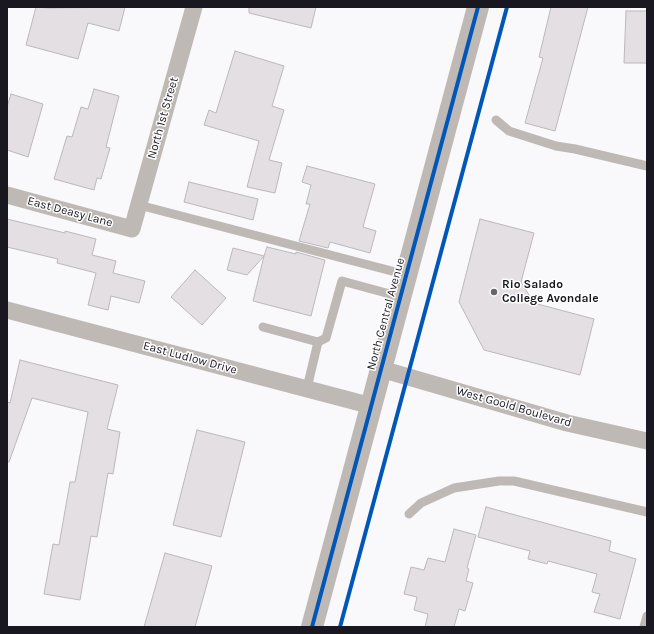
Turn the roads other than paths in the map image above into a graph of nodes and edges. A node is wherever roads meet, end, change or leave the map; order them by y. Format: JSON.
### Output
{"nodes":[{"id":1,"x":194,"y":7,"type":"edge"},
{"id":2,"x":478,"y":7,"type":"edge"},
{"id":3,"x":496,"y":120,"type":"dead end"},
{"id":4,"x":647,"y":166,"type":"edge"},
{"id":5,"x":7,"y":195,"type":"edge"},
{"id":6,"x":139,"y":205,"type":"junction"},
{"id":7,"x":132,"y":228,"type":"joint"},
{"id":8,"x":407,"y":275,"type":"junction"},
{"id":9,"x":401,"y":297,"type":"junction"},
{"id":10,"x":7,"y":310,"type":"edge"},
{"id":11,"x":263,"y":327,"type":"dead end"},
{"id":12,"x":318,"y":342,"type":"junction"},
{"id":13,"x":381,"y":369,"type":"junction"},
{"id":14,"x":307,"y":388,"type":"junction"},
{"id":15,"x":372,"y":406,"type":"junction"},
{"id":16,"x":647,"y":441,"type":"edge"},
{"id":17,"x":647,"y":512,"type":"edge"},
{"id":18,"x":409,"y":514,"type":"dead end"},
{"id":19,"x":647,"y":616,"type":"edge"},
{"id":20,"x":312,"y":627,"type":"edge"},
{"id":21,"x":644,"y":627,"type":"edge"}],
"edges":[{"from":1,"to":6,"type":"street","name":"North 1st Street"},
{"from":2,"to":8,"type":"street","name":"North Central Avenue"},
{"from":3,"to":4,"type":"lane"},
{"from":5,"to":7,"type":"street","name":"East Deasy Lane"},
{"from":6,"to":7,"type":"street","name":"North 1st Street"},
{"from":6,"to":8,"type":"lane"},
{"from":8,"to":9,"type":"street","name":"North Central Avenue"},
{"from":9,"to":12,"type":"lane"},
{"from":9,"to":13,"type":"street","name":"North Central Avenue"},
{"from":10,"to":14,"type":"street","name":"East Ludlow Drive"},
{"from":11,"to":12,"type":"lane"},
{"from":12,"to":14,"type":"lane"},
{"from":13,"to":15,"type":"street","name":"North Central Avenue"},
{"from":13,"to":16,"type":"street","name":"West Goold Boulevard"},
{"from":14,"to":15,"type":"street","name":"East Ludlow Drive"},
{"from":15,"to":20,"type":"street","name":"North Central Avenue"},
{"from":17,"to":18,"type":"lane"},
{"from":19,"to":21,"type":"lane"}]}
